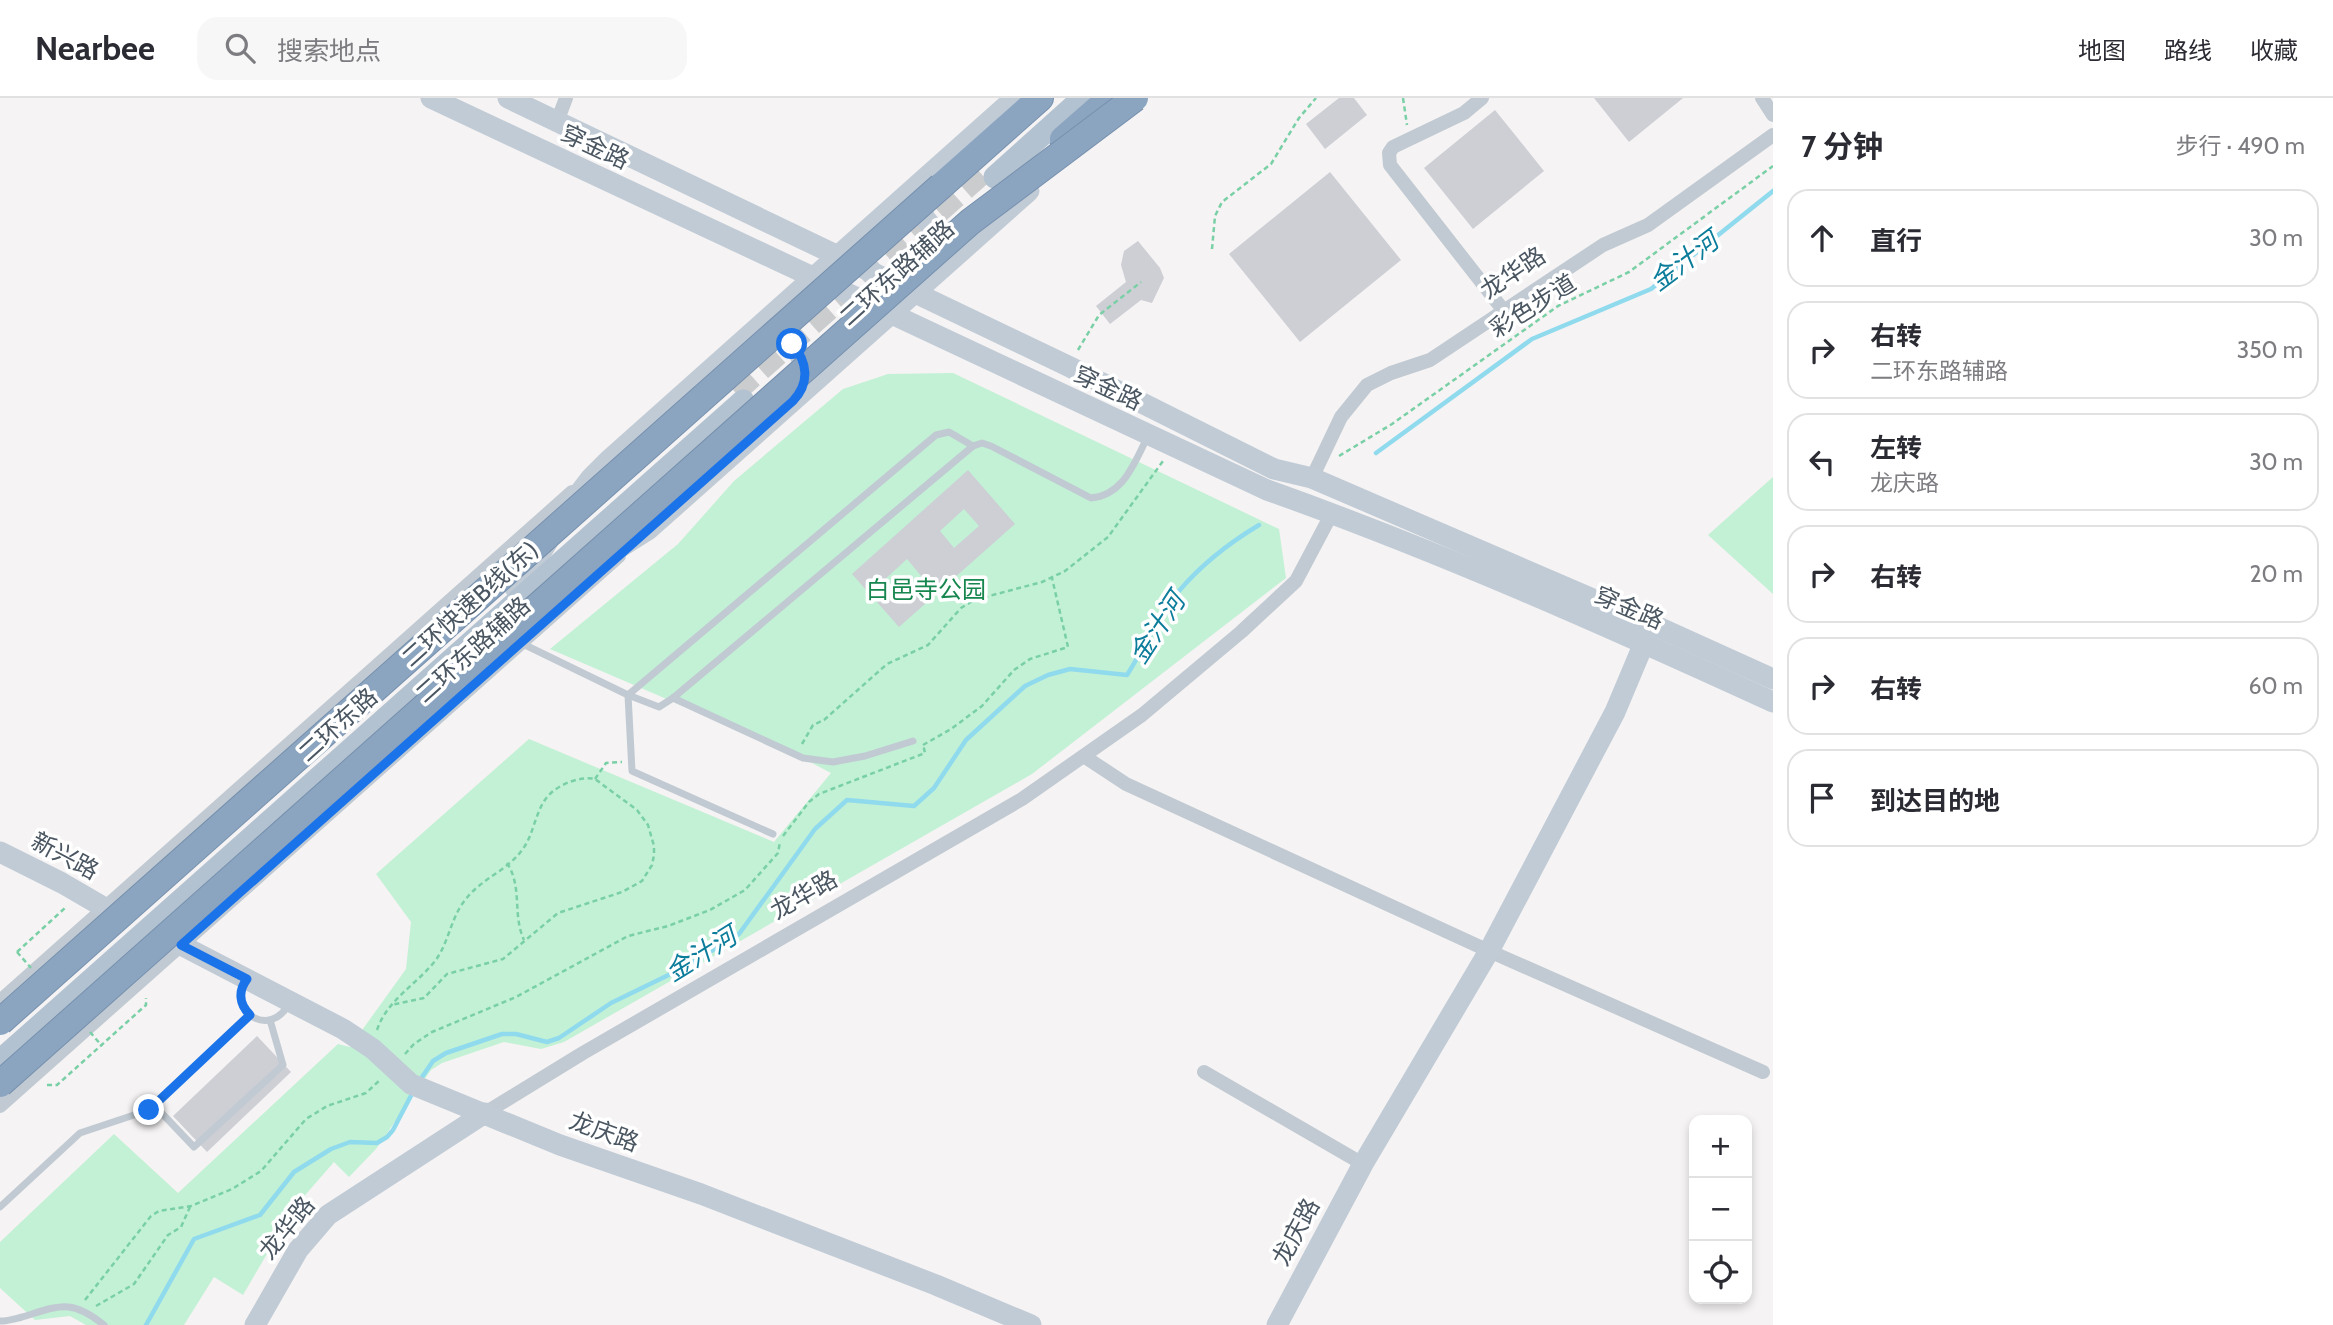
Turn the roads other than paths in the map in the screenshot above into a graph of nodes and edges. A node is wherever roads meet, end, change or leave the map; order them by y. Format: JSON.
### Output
{"nodes":[{"id":1,"x":431,"y":98,"type":"edge"},
{"id":2,"x":508,"y":98,"type":"edge"},
{"id":3,"x":566,"y":98,"type":"edge"},
{"id":4,"x":1015,"y":98,"type":"edge"},
{"id":5,"x":1040,"y":98,"type":"edge"},
{"id":6,"x":1066,"y":98,"type":"edge"},
{"id":7,"x":1083,"y":98,"type":"edge"},
{"id":8,"x":1134,"y":98,"type":"edge"},
{"id":9,"x":1482,"y":98,"type":"edge"},
{"id":10,"x":1762,"y":98,"type":"edge"},
{"id":11,"x":1110,"y":108,"type":"edge"},
{"id":12,"x":1773,"y":115,"type":"edge"},
{"id":13,"x":557,"y":121,"type":"junction"},
{"id":14,"x":1773,"y":135,"type":"edge"},
{"id":15,"x":936,"y":179,"type":"junction"},
{"id":16,"x":976,"y":228,"type":"junction"},
{"id":17,"x":838,"y":256,"type":"junction"},
{"id":18,"x":813,"y":278,"type":"junction"},
{"id":19,"x":915,"y":293,"type":"junction"},
{"id":20,"x":1504,"y":311,"type":"junction"},
{"id":21,"x":891,"y":314,"type":"junction"},
{"id":22,"x":742,"y":341,"type":"junction"},
{"id":23,"x":739,"y":397,"type":"tunnel mouth"},
{"id":24,"x":793,"y":401,"type":"junction"},
{"id":25,"x":1149,"y":436,"type":"junction"},
{"id":26,"x":973,"y":446,"type":"junction"},
{"id":27,"x":610,"y":459,"type":"junction"},
{"id":28,"x":1312,"y":478,"type":"junction"},
{"id":29,"x":1332,"y":513,"type":"junction"},
{"id":30,"x":661,"y":519,"type":"junction"},
{"id":31,"x":519,"y":592,"type":"junction"},
{"id":32,"x":521,"y":643,"type":"junction"},
{"id":33,"x":1644,"y":643,"type":"junction"},
{"id":34,"x":1773,"y":680,"type":"edge"},
{"id":35,"x":628,"y":695,"type":"junction"},
{"id":36,"x":673,"y":698,"type":"junction"},
{"id":37,"x":1773,"y":702,"type":"edge"},
{"id":38,"x":913,"y":741,"type":"road end"},
{"id":39,"x":1084,"y":757,"type":"junction"},
{"id":40,"x":773,"y":834,"type":"dead end"},
{"id":41,"x":0,"y":852,"type":"edge"},
{"id":42,"x":104,"y":908,"type":"junction"},
{"id":43,"x":181,"y":945,"type":"junction"},
{"id":44,"x":1489,"y":951,"type":"junction"},
{"id":45,"x":247,"y":979,"type":"junction"},
{"id":46,"x":0,"y":1001,"type":"edge"},
{"id":47,"x":289,"y":1001,"type":"junction"},
{"id":48,"x":250,"y":1015,"type":"junction"},
{"id":49,"x":270,"y":1020,"type":"junction"},
{"id":50,"x":0,"y":1022,"type":"edge"},
{"id":51,"x":0,"y":1046,"type":"edge"},
{"id":52,"x":0,"y":1061,"type":"edge"},
{"id":53,"x":1204,"y":1072,"type":"dead end"},
{"id":54,"x":1762,"y":1072,"type":"dead end"},
{"id":55,"x":0,"y":1084,"type":"edge"},
{"id":56,"x":154,"y":1105,"type":"junction"},
{"id":57,"x":0,"y":1106,"type":"edge"},
{"id":58,"x":485,"y":1113,"type":"junction"},
{"id":59,"x":1363,"y":1164,"type":"junction"},
{"id":60,"x":0,"y":1207,"type":"edge"},
{"id":61,"x":2,"y":1319,"type":"edge"},
{"id":62,"x":104,"y":1325,"type":"edge"},
{"id":63,"x":255,"y":1325,"type":"edge"},
{"id":64,"x":1031,"y":1325,"type":"edge"},
{"id":65,"x":1276,"y":1325,"type":"edge"}],
"edges":[{"from":1,"to":18,"type":"street","name":"穿金路"},
{"from":2,"to":13,"type":"street","name":"穿金路"},
{"from":3,"to":13,"type":"street"},
{"from":4,"to":15,"type":"street"},
{"from":5,"to":15,"type":"highway","name":"二环快速B线(东)"},
{"from":6,"to":7,"type":"main road"},
{"from":8,"to":11,"type":"street"},
{"from":8,"to":16,"type":"highway","bridge":true},
{"from":9,"to":20,"type":"street"},
{"from":10,"to":12,"type":"street"},
{"from":11,"to":16,"type":"highway","bridge":true},
{"from":13,"to":17,"type":"street","name":"穿金路"},
{"from":14,"to":20,"type":"street","name":"龙华路"},
{"from":15,"to":16,"type":"street"},
{"from":15,"to":17,"type":"street"},
{"from":15,"to":50,"type":"highway","name":"二环快速B线(东)","bridge":true},
{"from":16,"to":19,"type":"street","name":"二环东路辅路"},
{"from":16,"to":55,"type":"highway","bridge":true},
{"from":17,"to":18,"type":"street"},
{"from":17,"to":19,"type":"street","name":"穿金路"},
{"from":18,"to":21,"type":"street","name":"穿金路"},
{"from":18,"to":22,"type":"street"},
{"from":19,"to":21,"type":"street","name":"二环东路辅路"},
{"from":19,"to":28,"type":"street","name":"穿金路"},
{"from":20,"to":28,"type":"street","name":"龙华路"},
{"from":21,"to":24,"type":"street","name":"二环东路辅路"},
{"from":21,"to":25,"type":"street","name":"穿金路"},
{"from":22,"to":24,"type":"street"},
{"from":22,"to":27,"type":"street"},
{"from":23,"to":31,"type":"main road","name":"二环东路"},
{"from":24,"to":30,"type":"street","name":"二环东路辅路"},
{"from":25,"to":26,"type":"lane"},
{"from":25,"to":29,"type":"street","name":"穿金路"},
{"from":26,"to":35,"type":"lane"},
{"from":26,"to":36,"type":"lane"},
{"from":27,"to":31,"type":"street"},
{"from":27,"to":42,"type":"street"},
{"from":28,"to":34,"type":"street","name":"穿金路"},
{"from":29,"to":33,"type":"street","name":"穿金路"},
{"from":29,"to":39,"type":"street","name":"龙华路"},
{"from":30,"to":31,"type":"street"},
{"from":30,"to":32,"type":"street","name":"二环东路辅路"},
{"from":31,"to":51,"type":"main road","name":"二环东路"},
{"from":31,"to":52,"type":"main road","name":"二环东路"},
{"from":32,"to":35,"type":"lane"},
{"from":32,"to":43,"type":"street","name":"二环东路辅路"},
{"from":33,"to":37,"type":"street","name":"穿金路"},
{"from":33,"to":44,"type":"street","name":"龙庆路"},
{"from":35,"to":36,"type":"lane"},
{"from":35,"to":40,"type":"lane"},
{"from":36,"to":38,"type":"lane"},
{"from":39,"to":44,"type":"street"},
{"from":39,"to":58,"type":"street","name":"龙华路"},
{"from":41,"to":42,"type":"street","name":"新兴路"},
{"from":42,"to":46,"type":"street"},
{"from":43,"to":45,"type":"street","name":"龙庆路"},
{"from":43,"to":57,"type":"street","name":"二环东路辅路"},
{"from":44,"to":54,"type":"street"},
{"from":44,"to":59,"type":"street","name":"龙庆路"},
{"from":45,"to":47,"type":"street","name":"龙庆路"},
{"from":45,"to":48,"type":"lane"},
{"from":47,"to":49,"type":"lane"},
{"from":47,"to":58,"type":"street","name":"龙庆路"},
{"from":48,"to":49,"type":"lane"},
{"from":48,"to":56,"type":"lane"},
{"from":49,"to":56,"type":"lane"},
{"from":53,"to":59,"type":"street"},
{"from":56,"to":60,"type":"lane"},
{"from":58,"to":63,"type":"street","name":"龙华路"},
{"from":58,"to":64,"type":"street","name":"龙庆路"},
{"from":59,"to":65,"type":"street","name":"龙庆路"},
{"from":61,"to":62,"type":"lane"}]}
